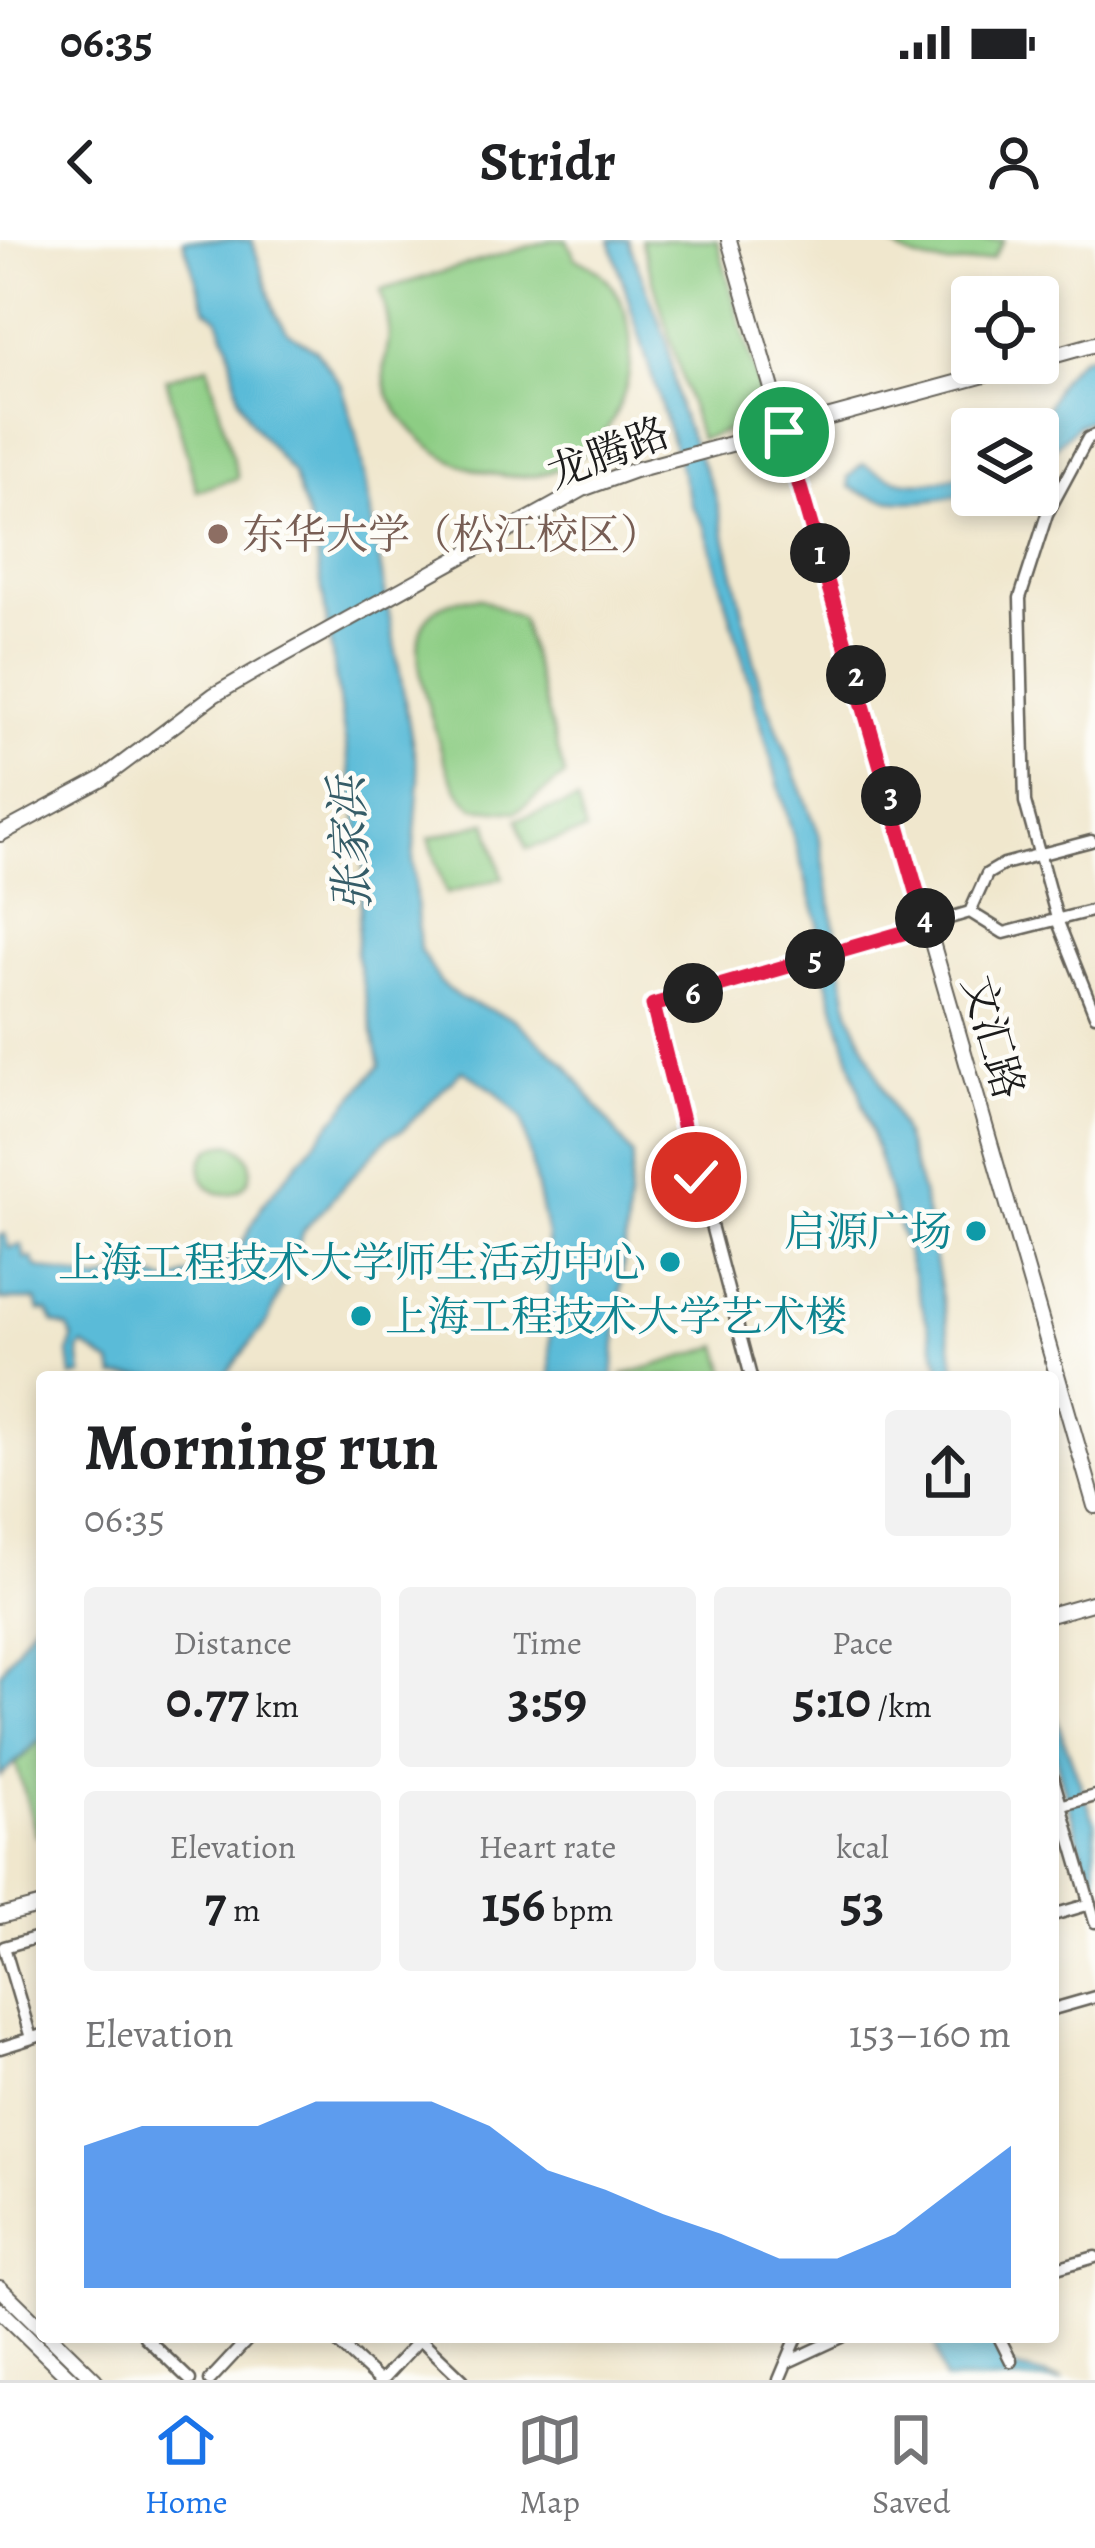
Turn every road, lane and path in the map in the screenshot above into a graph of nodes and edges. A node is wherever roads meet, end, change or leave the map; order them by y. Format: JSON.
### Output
{"nodes":[{"id":1,"x":729,"y":240,"type":"edge"},
{"id":2,"x":1095,"y":344,"type":"edge"},
{"id":3,"x":1059,"y":354,"type":"edge"},
{"id":4,"x":954,"y":384,"type":"edge"},
{"id":5,"x":784,"y":432,"type":"junction"},
{"id":6,"x":1095,"y":435,"type":"edge"},
{"id":7,"x":0,"y":834,"type":"edge"},
{"id":8,"x":1091,"y":841,"type":"dead end"},
{"id":9,"x":1039,"y":856,"type":"junction"},
{"id":10,"x":1095,"y":910,"type":"edge"},
{"id":11,"x":970,"y":912,"type":"junction"},
{"id":12,"x":1058,"y":922,"type":"junction"},
{"id":13,"x":927,"y":926,"type":"junction"},
{"id":14,"x":1095,"y":1015,"type":"edge"},
{"id":15,"x":750,"y":1371,"type":"edge"},
{"id":16,"x":1056,"y":1371,"type":"edge"},
{"id":17,"x":1059,"y":1382,"type":"edge"},
{"id":18,"x":1095,"y":1506,"type":"edge"},
{"id":19,"x":1095,"y":1602,"type":"edge"},
{"id":20,"x":1059,"y":1612,"type":"edge"},
{"id":21,"x":1093,"y":1797,"type":"edge"},
{"id":22,"x":1059,"y":1806,"type":"edge"},
{"id":23,"x":1059,"y":1813,"type":"edge"},
{"id":24,"x":1090,"y":1904,"type":"junction"},
{"id":25,"x":36,"y":1907,"type":"edge"},
{"id":26,"x":1059,"y":1913,"type":"edge"},
{"id":27,"x":0,"y":1916,"type":"edge"},
{"id":28,"x":1095,"y":1922,"type":"edge"},
{"id":29,"x":36,"y":1938,"type":"edge"},
{"id":30,"x":1095,"y":1997,"type":"edge"},
{"id":31,"x":1059,"y":2007,"type":"edge"},
{"id":32,"x":36,"y":2034,"type":"edge"},
{"id":33,"x":36,"y":2037,"type":"edge"},
{"id":34,"x":0,"y":2048,"type":"edge"},
{"id":35,"x":1095,"y":2257,"type":"edge"},
{"id":36,"x":1059,"y":2267,"type":"edge"},
{"id":37,"x":0,"y":2288,"type":"edge"},
{"id":38,"x":0,"y":2310,"type":"edge"},
{"id":39,"x":36,"y":2323,"type":"edge"},
{"id":40,"x":57,"y":2343,"type":"edge"},
{"id":41,"x":151,"y":2343,"type":"edge"},
{"id":42,"x":244,"y":2343,"type":"edge"},
{"id":43,"x":339,"y":2343,"type":"edge"},
{"id":44,"x":414,"y":2343,"type":"edge"},
{"id":45,"x":424,"y":2343,"type":"edge"},
{"id":46,"x":795,"y":2343,"type":"edge"},
{"id":47,"x":829,"y":2343,"type":"edge"},
{"id":48,"x":1002,"y":2343,"type":"edge"},
{"id":49,"x":1011,"y":2361,"type":"dead end"},
{"id":50,"x":788,"y":2362,"type":"junction"},
{"id":51,"x":449,"y":2366,"type":"junction"},
{"id":52,"x":72,"y":2380,"type":"edge"},
{"id":53,"x":95,"y":2380,"type":"edge"},
{"id":54,"x":190,"y":2380,"type":"edge"},
{"id":55,"x":210,"y":2380,"type":"edge"},
{"id":56,"x":380,"y":2380,"type":"edge"},
{"id":57,"x":436,"y":2380,"type":"edge"},
{"id":58,"x":464,"y":2380,"type":"edge"},
{"id":59,"x":779,"y":2380,"type":"edge"}],
"edges":[{"from":1,"to":5,"type":"main road","name":"文汇路"},
{"from":2,"to":3,"type":"main road"},
{"from":4,"to":5,"type":"main road","name":"龙腾路"},
{"from":5,"to":7,"type":"main road","name":"龙腾路"},
{"from":5,"to":13,"type":"main road","name":"文汇路"},
{"from":6,"to":9,"type":"street"},
{"from":8,"to":9,"type":"street"},
{"from":9,"to":11,"type":"street"},
{"from":9,"to":12,"type":"street"},
{"from":10,"to":12,"type":"street"},
{"from":11,"to":12,"type":"street"},
{"from":11,"to":13,"type":"street"},
{"from":12,"to":14,"type":"street"},
{"from":13,"to":15,"type":"street"},
{"from":13,"to":16,"type":"main road","name":"文汇路"},
{"from":17,"to":18,"type":"main road","name":"文汇路"},
{"from":19,"to":20,"type":"main road"},
{"from":21,"to":22,"type":"street"},
{"from":23,"to":24,"type":"street"},
{"from":24,"to":26,"type":"street"},
{"from":24,"to":28,"type":"street"},
{"from":25,"to":27,"type":"main road"},
{"from":29,"to":32,"type":"street"},
{"from":30,"to":31,"type":"street"},
{"from":33,"to":34,"type":"street"},
{"from":35,"to":36,"type":"street"},
{"from":37,"to":39,"type":"main road"},
{"from":38,"to":52,"type":"main road"},
{"from":40,"to":53,"type":"main road"},
{"from":41,"to":54,"type":"street"},
{"from":42,"to":55,"type":"street"},
{"from":43,"to":56,"type":"street"},
{"from":44,"to":56,"type":"street"},
{"from":45,"to":51,"type":"street"},
{"from":46,"to":50,"type":"street"},
{"from":47,"to":50,"type":"street"},
{"from":48,"to":49,"type":"street"},
{"from":50,"to":59,"type":"street"},
{"from":51,"to":57,"type":"street"},
{"from":51,"to":58,"type":"street"}]}
